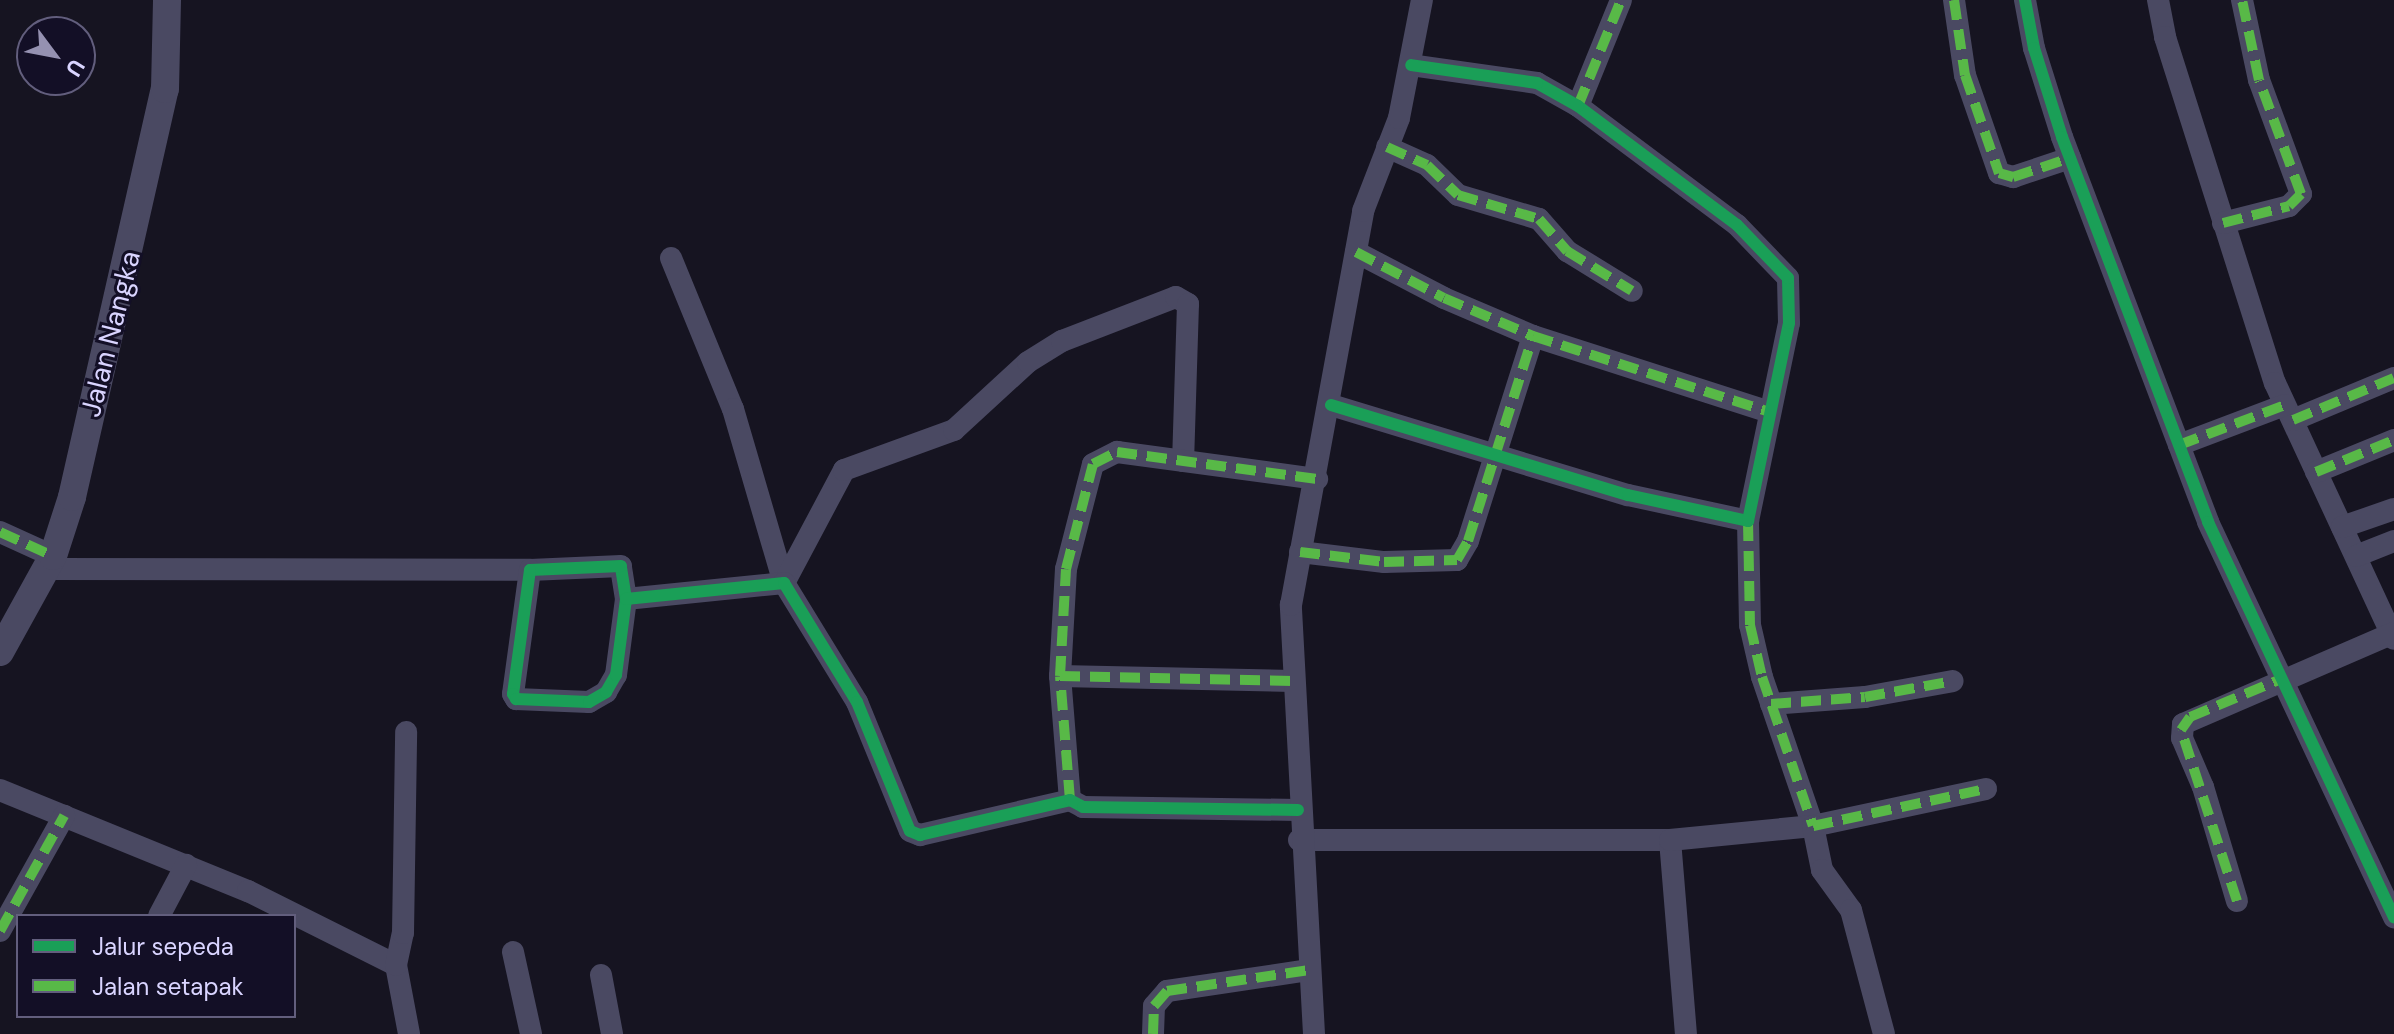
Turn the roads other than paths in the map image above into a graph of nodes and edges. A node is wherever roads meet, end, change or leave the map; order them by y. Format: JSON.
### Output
{"nodes":[{"id":1,"x":167,"y":0,"type":"edge"},
{"id":2,"x":1422,"y":0,"type":"edge"},
{"id":3,"x":1621,"y":0,"type":"edge"},
{"id":4,"x":1954,"y":0,"type":"edge"},
{"id":5,"x":2025,"y":0,"type":"edge"},
{"id":6,"x":2158,"y":0,"type":"edge"},
{"id":7,"x":2242,"y":0,"type":"edge"},
{"id":8,"x":1411,"y":65,"type":"junction"},
{"id":9,"x":1578,"y":106,"type":"junction"},
{"id":10,"x":1387,"y":147,"type":"junction"},
{"id":11,"x":2070,"y":158,"type":"junction"},
{"id":12,"x":2223,"y":223,"type":"junction"},
{"id":13,"x":1356,"y":252,"type":"junction"},
{"id":14,"x":671,"y":258,"type":"dead end"},
{"id":15,"x":1632,"y":291,"type":"dead end"},
{"id":16,"x":1533,"y":336,"type":"junction"},
{"id":17,"x":2394,"y":378,"type":"edge"},
{"id":18,"x":1331,"y":405,"type":"junction"},
{"id":19,"x":1767,"y":411,"type":"junction"},
{"id":20,"x":2289,"y":413,"type":"junction"},
{"id":21,"x":2394,"y":440,"type":"edge"},
{"id":22,"x":2179,"y":445,"type":"junction"},
{"id":23,"x":1494,"y":454,"type":"junction"},
{"id":24,"x":1183,"y":461,"type":"junction"},
{"id":25,"x":2316,"y":472,"type":"junction"},
{"id":26,"x":1317,"y":479,"type":"junction"},
{"id":27,"x":2394,"y":509,"type":"edge"},
{"id":28,"x":1748,"y":521,"type":"junction"},
{"id":29,"x":2342,"y":527,"type":"junction"},
{"id":30,"x":0,"y":532,"type":"edge"},
{"id":31,"x":2394,"y":541,"type":"edge"},
{"id":32,"x":1300,"y":552,"type":"junction"},
{"id":33,"x":2356,"y":556,"type":"junction"},
{"id":34,"x":50,"y":563,"type":"junction"},
{"id":35,"x":530,"y":570,"type":"junction"},
{"id":36,"x":784,"y":583,"type":"junction"},
{"id":37,"x":626,"y":599,"type":"junction"},
{"id":38,"x":2393,"y":636,"type":"edge"},
{"id":39,"x":0,"y":652,"type":"edge"},
{"id":40,"x":1060,"y":676,"type":"junction"},
{"id":41,"x":2281,"y":679,"type":"junction"},
{"id":42,"x":1293,"y":681,"type":"junction"},
{"id":43,"x":1953,"y":681,"type":"dead end"},
{"id":44,"x":1771,"y":704,"type":"junction"},
{"id":45,"x":406,"y":732,"type":"dead end"},
{"id":46,"x":1986,"y":789,"type":"dead end"},
{"id":47,"x":0,"y":790,"type":"edge"},
{"id":48,"x":1070,"y":800,"type":"junction"},
{"id":49,"x":1298,"y":810,"type":"junction"},
{"id":50,"x":64,"y":816,"type":"junction"},
{"id":51,"x":1813,"y":826,"type":"junction"},
{"id":52,"x":1299,"y":840,"type":"junction"},
{"id":53,"x":1670,"y":840,"type":"junction"},
{"id":54,"x":186,"y":865,"type":"junction"},
{"id":55,"x":2237,"y":901,"type":"dead end"},
{"id":56,"x":160,"y":914,"type":"edge"},
{"id":57,"x":2394,"y":917,"type":"edge"},
{"id":58,"x":0,"y":931,"type":"edge"},
{"id":59,"x":513,"y":952,"type":"dead end"},
{"id":60,"x":396,"y":965,"type":"junction"},
{"id":61,"x":1309,"y":970,"type":"junction"},
{"id":62,"x":601,"y":975,"type":"dead end"},
{"id":63,"x":409,"y":1034,"type":"edge"},
{"id":64,"x":531,"y":1034,"type":"edge"},
{"id":65,"x":612,"y":1034,"type":"edge"},
{"id":66,"x":1153,"y":1034,"type":"edge"},
{"id":67,"x":1314,"y":1034,"type":"edge"},
{"id":68,"x":1686,"y":1034,"type":"edge"},
{"id":69,"x":1884,"y":1034,"type":"edge"}],
"edges":[{"from":1,"to":34,"type":"street","name":"Jalan Nangka"},
{"from":2,"to":8,"type":"street"},
{"from":3,"to":9,"type":"street"},
{"from":4,"to":11,"type":"street"},
{"from":5,"to":11,"type":"street"},
{"from":6,"to":12,"type":"street"},
{"from":7,"to":12,"type":"street"},
{"from":8,"to":9,"type":"street"},
{"from":8,"to":10,"type":"street"},
{"from":9,"to":19,"type":"street"},
{"from":10,"to":13,"type":"street"},
{"from":10,"to":15,"type":"street"},
{"from":11,"to":22,"type":"street"},
{"from":12,"to":20,"type":"street"},
{"from":13,"to":16,"type":"street"},
{"from":13,"to":18,"type":"street"},
{"from":14,"to":36,"type":"street"},
{"from":16,"to":19,"type":"street"},
{"from":16,"to":23,"type":"street"},
{"from":17,"to":20,"type":"street"},
{"from":18,"to":23,"type":"street"},
{"from":18,"to":26,"type":"street"},
{"from":19,"to":28,"type":"street"},
{"from":20,"to":22,"type":"street"},
{"from":20,"to":25,"type":"street"},
{"from":21,"to":25,"type":"street"},
{"from":22,"to":41,"type":"street"},
{"from":23,"to":28,"type":"street"},
{"from":23,"to":32,"type":"street"},
{"from":24,"to":26,"type":"street"},
{"from":24,"to":36,"type":"street"},
{"from":24,"to":40,"type":"street"},
{"from":25,"to":29,"type":"street"},
{"from":26,"to":32,"type":"street"},
{"from":27,"to":29,"type":"street"},
{"from":28,"to":44,"type":"street"},
{"from":29,"to":33,"type":"street"},
{"from":30,"to":34,"type":"street"},
{"from":31,"to":33,"type":"street"},
{"from":32,"to":42,"type":"street"},
{"from":33,"to":38,"type":"street"},
{"from":34,"to":35,"type":"street"},
{"from":34,"to":39,"type":"street","name":"Jalan Nangka"},
{"from":35,"to":37,"type":"street"},
{"from":35,"to":37,"type":"street"},
{"from":36,"to":37,"type":"street"},
{"from":36,"to":48,"type":"street"},
{"from":38,"to":41,"type":"street"},
{"from":40,"to":42,"type":"street"},
{"from":40,"to":48,"type":"street"},
{"from":41,"to":55,"type":"street"},
{"from":41,"to":57,"type":"street"},
{"from":42,"to":49,"type":"street"},
{"from":43,"to":44,"type":"street"},
{"from":44,"to":51,"type":"street"},
{"from":45,"to":60,"type":"street"},
{"from":46,"to":51,"type":"street"},
{"from":47,"to":50,"type":"street"},
{"from":48,"to":49,"type":"street"},
{"from":49,"to":52,"type":"street"},
{"from":50,"to":54,"type":"street"},
{"from":50,"to":58,"type":"street"},
{"from":51,"to":53,"type":"street"},
{"from":51,"to":69,"type":"street"},
{"from":52,"to":53,"type":"street"},
{"from":52,"to":61,"type":"street"},
{"from":53,"to":68,"type":"street"},
{"from":54,"to":56,"type":"street"},
{"from":54,"to":60,"type":"street"},
{"from":59,"to":64,"type":"street"},
{"from":60,"to":63,"type":"street"},
{"from":61,"to":66,"type":"street"},
{"from":61,"to":67,"type":"street"},
{"from":62,"to":65,"type":"street"}]}
